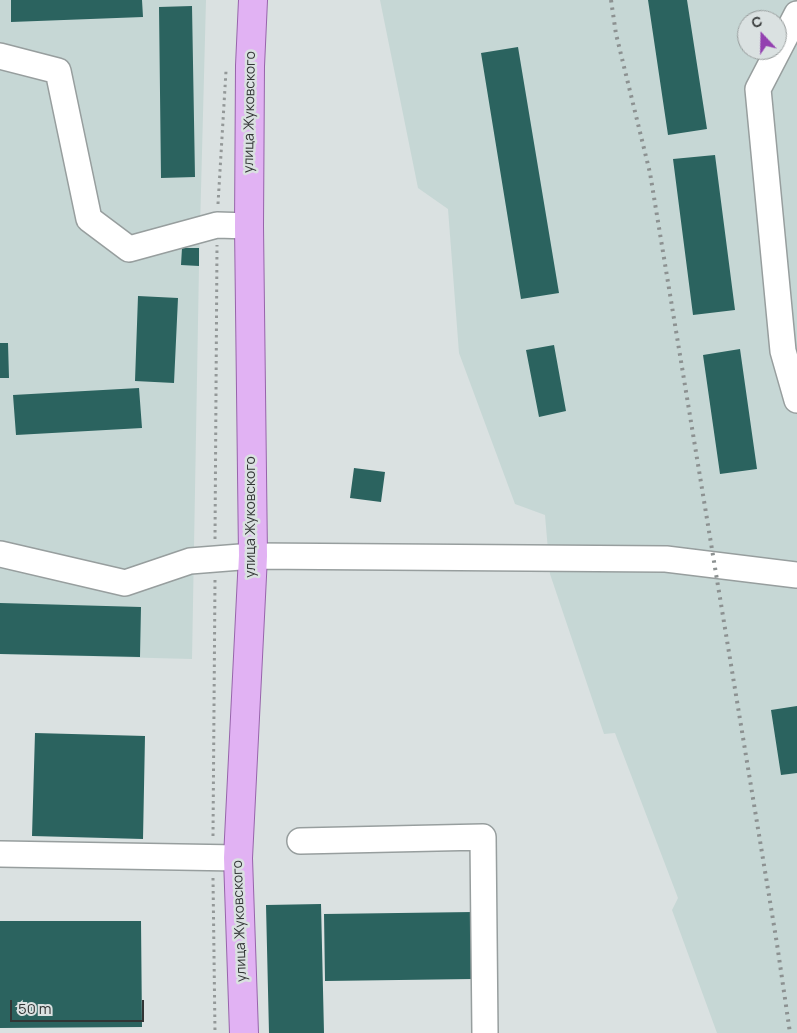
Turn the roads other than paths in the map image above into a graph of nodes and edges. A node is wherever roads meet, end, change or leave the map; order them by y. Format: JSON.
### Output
{"nodes":[{"id":1,"x":253,"y":0,"type":"edge"},
{"id":2,"x":797,"y":14,"type":"edge"},
{"id":3,"x":0,"y":56,"type":"edge"},
{"id":4,"x":249,"y":226,"type":"junction"},
{"id":5,"x":797,"y":400,"type":"edge"},
{"id":6,"x":0,"y":554,"type":"edge"},
{"id":7,"x":253,"y":556,"type":"junction"},
{"id":8,"x":797,"y":574,"type":"edge"},
{"id":9,"x":300,"y":841,"type":"dead end"},
{"id":10,"x":0,"y":854,"type":"edge"},
{"id":11,"x":226,"y":858,"type":"junction"},
{"id":12,"x":244,"y":1033,"type":"edge"},
{"id":13,"x":485,"y":1033,"type":"edge"}],
"edges":[{"from":1,"to":4,"type":"main road","name":"улица Жуковского"},
{"from":2,"to":5,"type":"lane"},
{"from":3,"to":4,"type":"lane"},
{"from":4,"to":7,"type":"main road","name":"улица Жуковского"},
{"from":6,"to":7,"type":"lane"},
{"from":7,"to":8,"type":"lane"},
{"from":7,"to":11,"type":"main road","name":"улица Жуковского"},
{"from":9,"to":13,"type":"lane"},
{"from":10,"to":11,"type":"lane"},
{"from":11,"to":12,"type":"main road","name":"улица Жуковского"}]}
